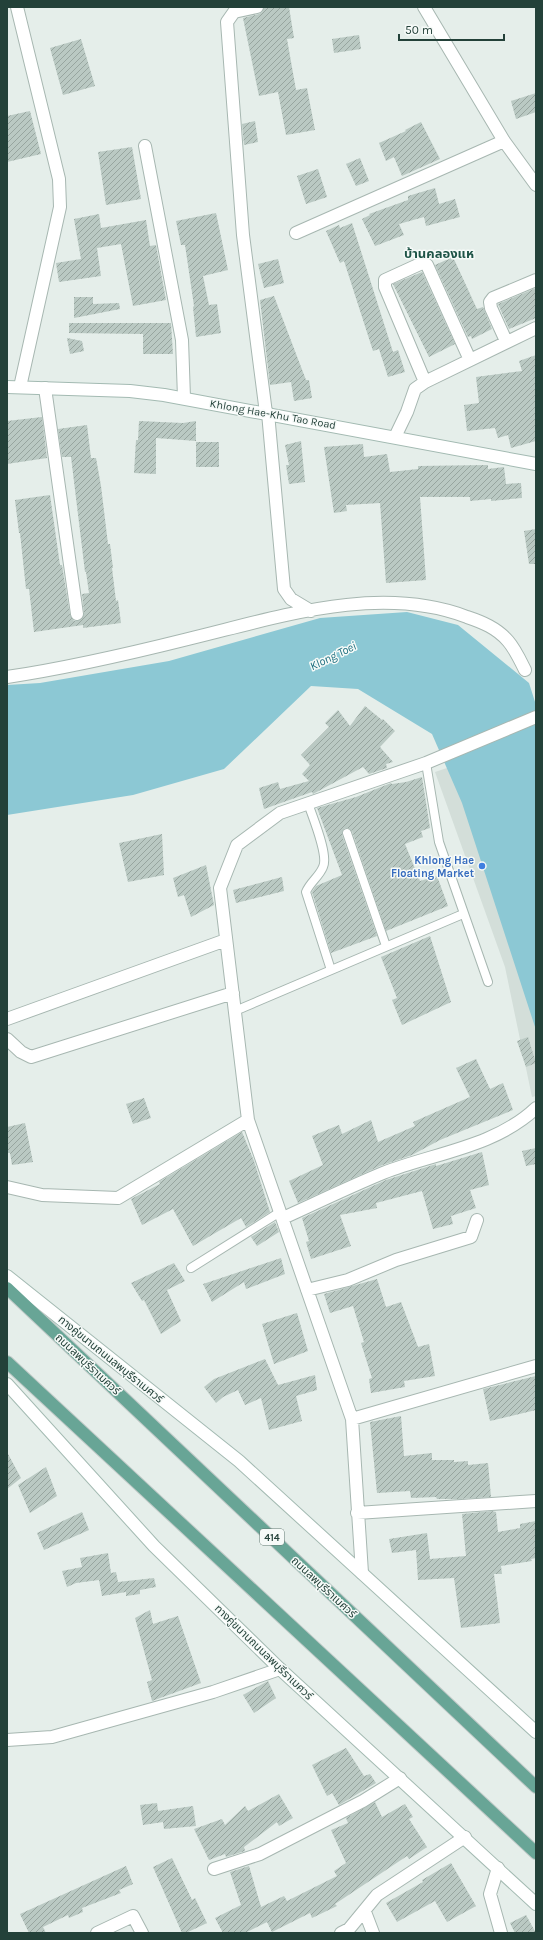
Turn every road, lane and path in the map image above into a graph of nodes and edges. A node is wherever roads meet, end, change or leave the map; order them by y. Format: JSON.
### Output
{"nodes":[{"id":1,"x":17,"y":7,"type":"edge"},
{"id":2,"x":257,"y":7,"type":"edge"},
{"id":3,"x":424,"y":7,"type":"edge"},
{"id":4,"x":504,"y":141,"type":"junction"},
{"id":5,"x":145,"y":146,"type":"dead end"},
{"id":6,"x":536,"y":185,"type":"edge"},
{"id":7,"x":296,"y":233,"type":"dead end"},
{"id":8,"x":536,"y":280,"type":"edge"},
{"id":9,"x":536,"y":328,"type":"edge"},
{"id":10,"x":506,"y":341,"type":"junction"},
{"id":11,"x":470,"y":360,"type":"junction"},
{"id":12,"x":425,"y":382,"type":"junction"},
{"id":13,"x":7,"y":387,"type":"edge"},
{"id":14,"x":20,"y":387,"type":"junction"},
{"id":15,"x":45,"y":388,"type":"junction"},
{"id":16,"x":184,"y":398,"type":"junction"},
{"id":17,"x":267,"y":413,"type":"junction"},
{"id":18,"x":395,"y":437,"type":"junction"},
{"id":19,"x":536,"y":464,"type":"edge"},
{"id":20,"x":311,"y":611,"type":"junction"},
{"id":21,"x":77,"y":614,"type":"dead end"},
{"id":22,"x":525,"y":670,"type":"dead end"},
{"id":23,"x":7,"y":677,"type":"edge"},
{"id":24,"x":536,"y":717,"type":"edge"},
{"id":25,"x":426,"y":763,"type":"junction"},
{"id":26,"x":308,"y":803,"type":"junction"},
{"id":27,"x":347,"y":833,"type":"dead end"},
{"id":28,"x":463,"y":914,"type":"junction"},
{"id":29,"x":226,"y":940,"type":"junction"},
{"id":30,"x":386,"y":946,"type":"junction"},
{"id":31,"x":331,"y":970,"type":"junction"},
{"id":32,"x":488,"y":982,"type":"dead end"},
{"id":33,"x":233,"y":993,"type":"junction"},
{"id":34,"x":235,"y":1011,"type":"junction"},
{"id":35,"x":7,"y":1018,"type":"edge"},
{"id":36,"x":7,"y":1039,"type":"edge"},
{"id":37,"x":536,"y":1108,"type":"edge"},
{"id":38,"x":248,"y":1120,"type":"junction"},
{"id":39,"x":7,"y":1186,"type":"edge"},
{"id":40,"x":281,"y":1215,"type":"junction"},
{"id":41,"x":477,"y":1220,"type":"dead end"},
{"id":42,"x":191,"y":1268,"type":"dead end"},
{"id":43,"x":7,"y":1276,"type":"edge"},
{"id":44,"x":7,"y":1288,"type":"edge"},
{"id":45,"x":307,"y":1290,"type":"junction"},
{"id":46,"x":7,"y":1362,"type":"edge"},
{"id":47,"x":536,"y":1366,"type":"edge"},
{"id":48,"x":7,"y":1384,"type":"edge"},
{"id":49,"x":352,"y":1419,"type":"junction"},
{"id":50,"x":536,"y":1501,"type":"edge"},
{"id":51,"x":357,"y":1513,"type":"junction"},
{"id":52,"x":362,"y":1573,"type":"junction"},
{"id":53,"x":280,"y":1669,"type":"junction"},
{"id":54,"x":536,"y":1732,"type":"edge"},
{"id":55,"x":7,"y":1740,"type":"edge"},
{"id":56,"x":400,"y":1778,"type":"junction"},
{"id":57,"x":536,"y":1787,"type":"edge"},
{"id":58,"x":465,"y":1837,"type":"junction"},
{"id":59,"x":536,"y":1853,"type":"edge"},
{"id":60,"x":498,"y":1868,"type":"junction"},
{"id":61,"x":214,"y":1869,"type":"dead end"},
{"id":62,"x":536,"y":1904,"type":"edge"},
{"id":63,"x":365,"y":1912,"type":"junction"},
{"id":64,"x":97,"y":1933,"type":"edge"},
{"id":65,"x":142,"y":1933,"type":"edge"},
{"id":66,"x":341,"y":1933,"type":"edge"},
{"id":67,"x":374,"y":1933,"type":"edge"},
{"id":68,"x":501,"y":1933,"type":"edge"}],
"edges":[{"from":1,"to":14,"type":"street"},
{"from":2,"to":17,"type":"street"},
{"from":3,"to":4,"type":"street"},
{"from":4,"to":6,"type":"street"},
{"from":4,"to":7,"type":"street"},
{"from":5,"to":16,"type":"street"},
{"from":8,"to":10,"type":"street"},
{"from":9,"to":10,"type":"street"},
{"from":10,"to":11,"type":"street"},
{"from":11,"to":12,"type":"street"},
{"from":11,"to":12,"type":"street"},
{"from":12,"to":18,"type":"street"},
{"from":13,"to":14,"type":"street","name":"Khlong Hae-Khu Tao Road"},
{"from":14,"to":15,"type":"street","name":"Khlong Hae-Khu Tao Road"},
{"from":15,"to":16,"type":"street","name":"Khlong Hae-Khu Tao Road"},
{"from":15,"to":21,"type":"street"},
{"from":16,"to":17,"type":"street","name":"Khlong Hae-Khu Tao Road"},
{"from":17,"to":18,"type":"street","name":"Khlong Hae-Khu Tao Road"},
{"from":17,"to":20,"type":"street"},
{"from":18,"to":19,"type":"street","name":"Khlong Hae-Khu Tao Road"},
{"from":20,"to":22,"type":"street"},
{"from":20,"to":23,"type":"street"},
{"from":24,"to":25,"type":"street"},
{"from":25,"to":26,"type":"street"},
{"from":25,"to":28,"type":"lane"},
{"from":26,"to":29,"type":"street"},
{"from":26,"to":31,"type":"lane"},
{"from":27,"to":30,"type":"lane"},
{"from":28,"to":30,"type":"lane"},
{"from":28,"to":32,"type":"lane"},
{"from":29,"to":33,"type":"street"},
{"from":29,"to":35,"type":"street"},
{"from":30,"to":31,"type":"lane"},
{"from":31,"to":34,"type":"lane"},
{"from":33,"to":34,"type":"street"},
{"from":33,"to":36,"type":"street"},
{"from":34,"to":38,"type":"street"},
{"from":37,"to":40,"type":"street"},
{"from":38,"to":39,"type":"street"},
{"from":38,"to":40,"type":"street"},
{"from":40,"to":42,"type":"lane"},
{"from":40,"to":45,"type":"street"},
{"from":41,"to":45,"type":"street"},
{"from":43,"to":52,"type":"street","name":"ทางคู่ขนานถนนลพบุรีราเมศวร์"},
{"from":44,"to":57,"type":"main road","name":"ถนนลพบุรีราเมศวร์","number":"414"},
{"from":45,"to":49,"type":"street"},
{"from":46,"to":59,"type":"main road"},
{"from":47,"to":49,"type":"street"},
{"from":48,"to":53,"type":"street","name":"ทางคู่ขนานถนนลพบุรีราเมศวร์"},
{"from":49,"to":51,"type":"street"},
{"from":50,"to":51,"type":"street"},
{"from":51,"to":52,"type":"street"},
{"from":52,"to":54,"type":"street","name":"ทางคู่ขนานถนนลพบุรีราเมศวร์"},
{"from":53,"to":55,"type":"street"},
{"from":53,"to":56,"type":"street","name":"ทางคู่ขนานถนนลพบุรีราเมศวร์"},
{"from":56,"to":58,"type":"street","name":"ทางคู่ขนานถนนลพบุรีราเมศวร์"},
{"from":56,"to":61,"type":"street"},
{"from":58,"to":60,"type":"street","name":"ทางคู่ขนานถนนลพบุรีราเมศวร์"},
{"from":58,"to":63,"type":"street"},
{"from":60,"to":62,"type":"street","name":"ทางคู่ขนานถนนลพบุรีราเมศวร์"},
{"from":60,"to":68,"type":"street"},
{"from":63,"to":66,"type":"street"},
{"from":63,"to":67,"type":"street"},
{"from":64,"to":65,"type":"street"}]}
